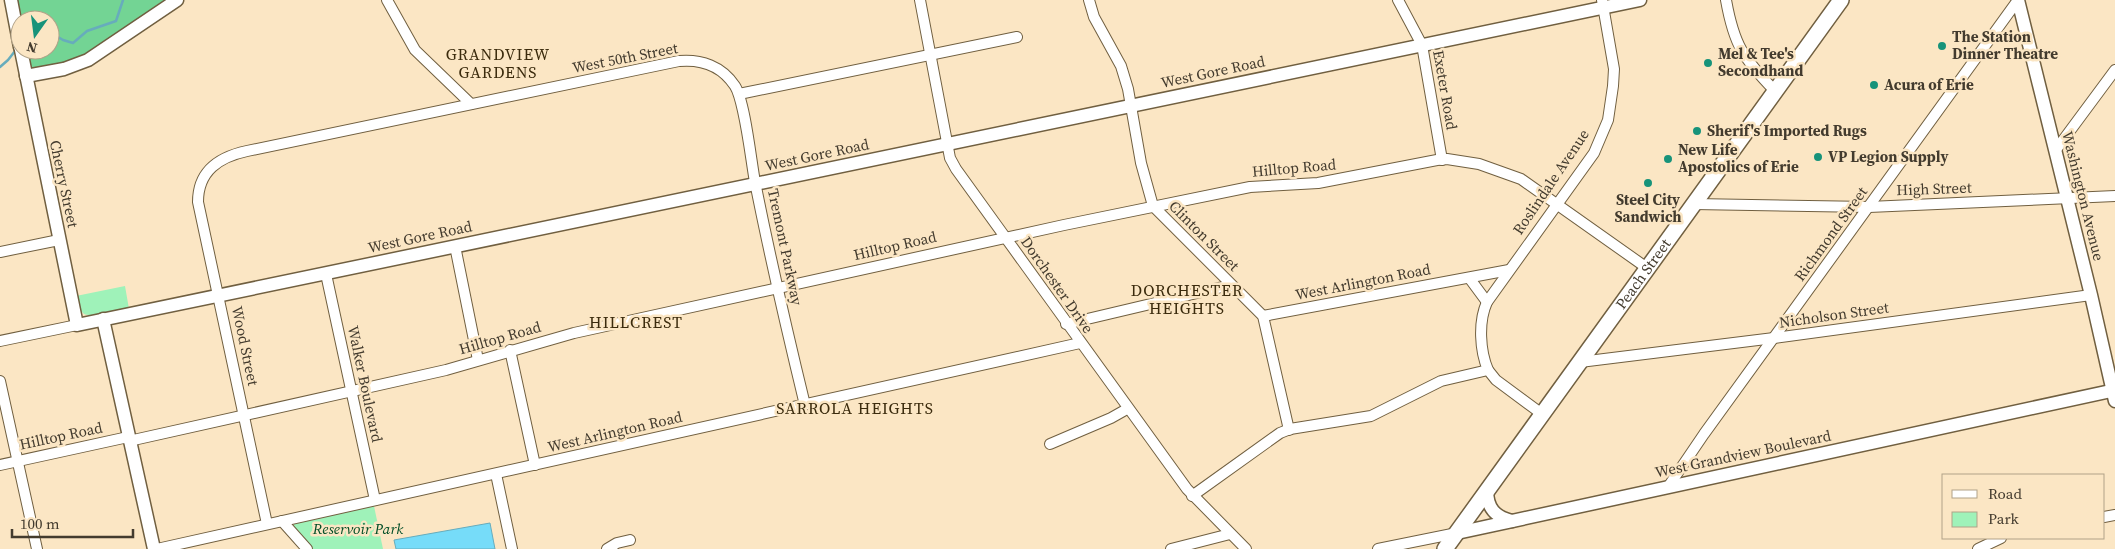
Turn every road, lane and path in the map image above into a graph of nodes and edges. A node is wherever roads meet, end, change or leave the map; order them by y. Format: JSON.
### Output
{"nodes":[{"id":1,"x":177,"y":0,"type":"edge"},
{"id":2,"x":387,"y":0,"type":"edge"},
{"id":3,"x":920,"y":0,"type":"edge"},
{"id":4,"x":1088,"y":0,"type":"edge"},
{"id":5,"x":1398,"y":0,"type":"edge"},
{"id":6,"x":1640,"y":0,"type":"edge"},
{"id":7,"x":1726,"y":0,"type":"edge"},
{"id":8,"x":1841,"y":0,"type":"edge"},
{"id":9,"x":2018,"y":0,"type":"edge"},
{"id":10,"x":1602,"y":4,"type":"edge"},
{"id":11,"x":1017,"y":37,"type":"dead end"},
{"id":12,"x":1422,"y":46,"type":"junction"},
{"id":13,"x":931,"y":55,"type":"junction"},
{"id":14,"x":22,"y":60,"type":"edge"},
{"id":15,"x":2115,"y":70,"type":"edge"},
{"id":16,"x":26,"y":76,"type":"junction"},
{"id":17,"x":1775,"y":91,"type":"junction"},
{"id":18,"x":739,"y":94,"type":"junction"},
{"id":19,"x":471,"y":104,"type":"junction"},
{"id":20,"x":1131,"y":106,"type":"junction"},
{"id":21,"x":948,"y":145,"type":"junction"},
{"id":22,"x":2055,"y":151,"type":"junction"},
{"id":23,"x":1442,"y":160,"type":"junction"},
{"id":24,"x":205,"y":175,"type":"joint"},
{"id":25,"x":756,"y":185,"type":"junction"},
{"id":26,"x":2115,"y":196,"type":"edge"},
{"id":27,"x":2067,"y":198,"type":"junction"},
{"id":28,"x":1556,"y":204,"type":"junction"},
{"id":29,"x":1694,"y":204,"type":"junction"},
{"id":30,"x":1153,"y":206,"type":"junction"},
{"id":31,"x":1869,"y":207,"type":"junction"},
{"id":32,"x":1005,"y":237,"type":"junction"},
{"id":33,"x":59,"y":240,"type":"junction"},
{"id":34,"x":454,"y":246,"type":"junction"},
{"id":35,"x":0,"y":252,"type":"edge"},
{"id":36,"x":1648,"y":268,"type":"junction"},
{"id":37,"x":1509,"y":270,"type":"junction"},
{"id":38,"x":326,"y":274,"type":"junction"},
{"id":39,"x":1470,"y":279,"type":"junction"},
{"id":40,"x":1232,"y":285,"type":"junction"},
{"id":41,"x":778,"y":288,"type":"junction"},
{"id":42,"x":2091,"y":295,"type":"junction"},
{"id":43,"x":219,"y":296,"type":"junction"},
{"id":44,"x":1487,"y":302,"type":"junction"},
{"id":45,"x":1263,"y":316,"type":"junction"},
{"id":46,"x":103,"y":319,"type":"junction"},
{"id":47,"x":77,"y":324,"type":"junction"},
{"id":48,"x":1066,"y":324,"type":"junction"},
{"id":49,"x":1774,"y":338,"type":"junction"},
{"id":50,"x":0,"y":341,"type":"edge"},
{"id":51,"x":1080,"y":343,"type":"junction"},
{"id":52,"x":510,"y":350,"type":"junction"},
{"id":53,"x":478,"y":360,"type":"junction"},
{"id":54,"x":1580,"y":362,"type":"junction"},
{"id":55,"x":1488,"y":370,"type":"junction"},
{"id":56,"x":0,"y":381,"type":"edge"},
{"id":57,"x":351,"y":392,"type":"junction"},
{"id":58,"x":2114,"y":394,"type":"edge"},
{"id":59,"x":805,"y":405,"type":"junction"},
{"id":60,"x":1127,"y":409,"type":"junction"},
{"id":61,"x":1542,"y":414,"type":"junction"},
{"id":62,"x":244,"y":415,"type":"junction"},
{"id":63,"x":1288,"y":430,"type":"junction"},
{"id":64,"x":129,"y":439,"type":"junction"},
{"id":65,"x":1050,"y":444,"type":"dead end"},
{"id":66,"x":19,"y":461,"type":"junction"},
{"id":67,"x":0,"y":465,"type":"edge"},
{"id":68,"x":535,"y":465,"type":"junction"},
{"id":69,"x":496,"y":474,"type":"junction"},
{"id":70,"x":1668,"y":487,"type":"junction"},
{"id":71,"x":1487,"y":490,"type":"junction"},
{"id":72,"x":1192,"y":496,"type":"junction"},
{"id":73,"x":375,"y":500,"type":"junction"},
{"id":74,"x":282,"y":521,"type":"junction"},
{"id":75,"x":1512,"y":521,"type":"junction"},
{"id":76,"x":267,"y":524,"type":"junction"},
{"id":77,"x":1457,"y":533,"type":"junction"},
{"id":78,"x":1230,"y":534,"type":"junction"},
{"id":79,"x":1999,"y":539,"type":"edge"},
{"id":80,"x":630,"y":540,"type":"dead end"},
{"id":81,"x":38,"y":549,"type":"edge"},
{"id":82,"x":156,"y":549,"type":"edge"},
{"id":83,"x":307,"y":549,"type":"edge"},
{"id":84,"x":512,"y":549,"type":"edge"},
{"id":85,"x":607,"y":549,"type":"edge"},
{"id":86,"x":1171,"y":549,"type":"edge"},
{"id":87,"x":1246,"y":549,"type":"edge"},
{"id":88,"x":1378,"y":549,"type":"edge"},
{"id":89,"x":1445,"y":549,"type":"edge"},
{"id":90,"x":1978,"y":549,"type":"edge"}],
"edges":[{"from":1,"to":16,"type":"street"},
{"from":2,"to":19,"type":"street"},
{"from":3,"to":13,"type":"street","name":"Dorchester Drive"},
{"from":4,"to":20,"type":"street","name":"Clinton Street"},
{"from":5,"to":12,"type":"street","name":"Exeter Road"},
{"from":6,"to":10,"type":"street","name":"West Gore Road"},
{"from":7,"to":17,"type":"street"},
{"from":8,"to":17,"type":"main road","name":"Peach Street"},
{"from":9,"to":22,"type":"street","name":"Washington Avenue"},
{"from":9,"to":31,"type":"street","name":"Richmond Street"},
{"from":10,"to":12,"type":"street","name":"West Gore Road"},
{"from":10,"to":28,"type":"street","name":"Roslindale Avenue"},
{"from":11,"to":13,"type":"street"},
{"from":12,"to":20,"type":"street","name":"West Gore Road"},
{"from":12,"to":23,"type":"street","name":"Exeter Road"},
{"from":13,"to":18,"type":"street"},
{"from":13,"to":21,"type":"street","name":"Dorchester Drive"},
{"from":14,"to":16,"type":"street","name":"Cherry Street"},
{"from":15,"to":22,"type":"street"},
{"from":16,"to":33,"type":"street","name":"Cherry Street"},
{"from":17,"to":29,"type":"main road","name":"Peach Street"},
{"from":18,"to":19,"type":"street","name":"West 50th Street"},
{"from":18,"to":25,"type":"street","name":"Tremont Parkway"},
{"from":19,"to":24,"type":"street","name":"West 50th Street"},
{"from":20,"to":21,"type":"street","name":"West Gore Road"},
{"from":20,"to":30,"type":"street","name":"Clinton Street"},
{"from":21,"to":25,"type":"street","name":"West Gore Road"},
{"from":21,"to":32,"type":"street","name":"Dorchester Drive"},
{"from":22,"to":27,"type":"street","name":"Washington Avenue"},
{"from":23,"to":28,"type":"street","name":"Hilltop Road"},
{"from":23,"to":30,"type":"street","name":"Hilltop Road"},
{"from":24,"to":43,"type":"street","name":"Wood Street"},
{"from":25,"to":34,"type":"street","name":"West Gore Road"},
{"from":25,"to":41,"type":"street","name":"Tremont Parkway"},
{"from":26,"to":27,"type":"street","name":"High Street"},
{"from":27,"to":31,"type":"street","name":"High Street"},
{"from":27,"to":42,"type":"street","name":"Washington Avenue"},
{"from":28,"to":36,"type":"street","name":"Hilltop Road"},
{"from":28,"to":37,"type":"street","name":"Roslindale Avenue"},
{"from":29,"to":31,"type":"street","name":"High Street"},
{"from":29,"to":36,"type":"main road","name":"Peach Street"},
{"from":30,"to":32,"type":"street","name":"Hilltop Road"},
{"from":30,"to":40,"type":"street","name":"Clinton Street"},
{"from":31,"to":49,"type":"street","name":"Richmond Street"},
{"from":32,"to":41,"type":"street","name":"Hilltop Road"},
{"from":32,"to":48,"type":"street","name":"Dorchester Drive"},
{"from":33,"to":35,"type":"street"},
{"from":33,"to":47,"type":"street","name":"Cherry Street"},
{"from":34,"to":38,"type":"street","name":"West Gore Road"},
{"from":34,"to":53,"type":"street"},
{"from":36,"to":54,"type":"main road","name":"Peach Street"},
{"from":37,"to":39,"type":"street","name":"West Arlington Road"},
{"from":37,"to":44,"type":"street","name":"Roslindale Avenue"},
{"from":38,"to":43,"type":"street","name":"West Gore Road"},
{"from":38,"to":57,"type":"street","name":"Walker Boulevard"},
{"from":39,"to":44,"type":"street"},
{"from":39,"to":45,"type":"street","name":"West Arlington Road"},
{"from":40,"to":45,"type":"street","name":"Clinton Street"},
{"from":40,"to":48,"type":"street"},
{"from":41,"to":52,"type":"street","name":"Hilltop Road"},
{"from":41,"to":59,"type":"street","name":"Tremont Parkway"},
{"from":42,"to":49,"type":"street","name":"Nicholson Street"},
{"from":42,"to":58,"type":"street","name":"Washington Avenue"},
{"from":43,"to":46,"type":"street","name":"West Gore Road"},
{"from":43,"to":62,"type":"street","name":"Wood Street"},
{"from":44,"to":55,"type":"street","name":"Roslindale Avenue"},
{"from":45,"to":63,"type":"street"},
{"from":46,"to":47,"type":"street","name":"West Gore Road"},
{"from":46,"to":64,"type":"street"},
{"from":47,"to":50,"type":"street","name":"West Gore Road"},
{"from":48,"to":51,"type":"street","name":"Dorchester Drive"},
{"from":49,"to":54,"type":"street","name":"Nicholson Street"},
{"from":49,"to":70,"type":"street","name":"Richmond Street"},
{"from":51,"to":59,"type":"street","name":"West Arlington Road"},
{"from":51,"to":60,"type":"street","name":"Dorchester Drive"},
{"from":52,"to":53,"type":"street","name":"Hilltop Road"},
{"from":52,"to":68,"type":"street"},
{"from":53,"to":57,"type":"street","name":"Hilltop Road"},
{"from":54,"to":61,"type":"main road","name":"Peach Street"},
{"from":55,"to":61,"type":"street"},
{"from":55,"to":63,"type":"street"},
{"from":56,"to":66,"type":"street"},
{"from":57,"to":62,"type":"street","name":"Hilltop Road"},
{"from":57,"to":73,"type":"street","name":"Walker Boulevard"},
{"from":58,"to":70,"type":"street","name":"West Grandview Boulevard"},
{"from":59,"to":68,"type":"street","name":"West Arlington Road"},
{"from":60,"to":65,"type":"street"},
{"from":60,"to":72,"type":"street","name":"Dorchester Drive"},
{"from":61,"to":71,"type":"main road","name":"Peach Street"},
{"from":62,"to":64,"type":"street","name":"Hilltop Road"},
{"from":62,"to":76,"type":"street","name":"Wood Street"},
{"from":63,"to":72,"type":"street"},
{"from":64,"to":66,"type":"street","name":"Hilltop Road"},
{"from":64,"to":82,"type":"street"},
{"from":66,"to":67,"type":"street","name":"Hilltop Road"},
{"from":66,"to":81,"type":"street"},
{"from":68,"to":69,"type":"street","name":"West Arlington Road"},
{"from":69,"to":73,"type":"street","name":"West Arlington Road"},
{"from":69,"to":84,"type":"street"},
{"from":70,"to":75,"type":"street","name":"West Grandview Boulevard"},
{"from":71,"to":75,"type":"street"},
{"from":71,"to":77,"type":"main road","name":"Peach Street"},
{"from":72,"to":78,"type":"street","name":"Dorchester Drive"},
{"from":73,"to":74,"type":"street","name":"West Arlington Road"},
{"from":74,"to":76,"type":"street","name":"West Arlington Road"},
{"from":74,"to":83,"type":"street"},
{"from":75,"to":77,"type":"street","name":"West Grandview Boulevard"},
{"from":76,"to":82,"type":"street","name":"West Arlington Road"},
{"from":77,"to":88,"type":"street","name":"West Grandview Boulevard"},
{"from":77,"to":89,"type":"main road","name":"Peach Street"},
{"from":78,"to":86,"type":"street"},
{"from":78,"to":87,"type":"street","name":"Dorchester Drive"},
{"from":79,"to":90,"type":"street"},
{"from":80,"to":85,"type":"street"}]}
